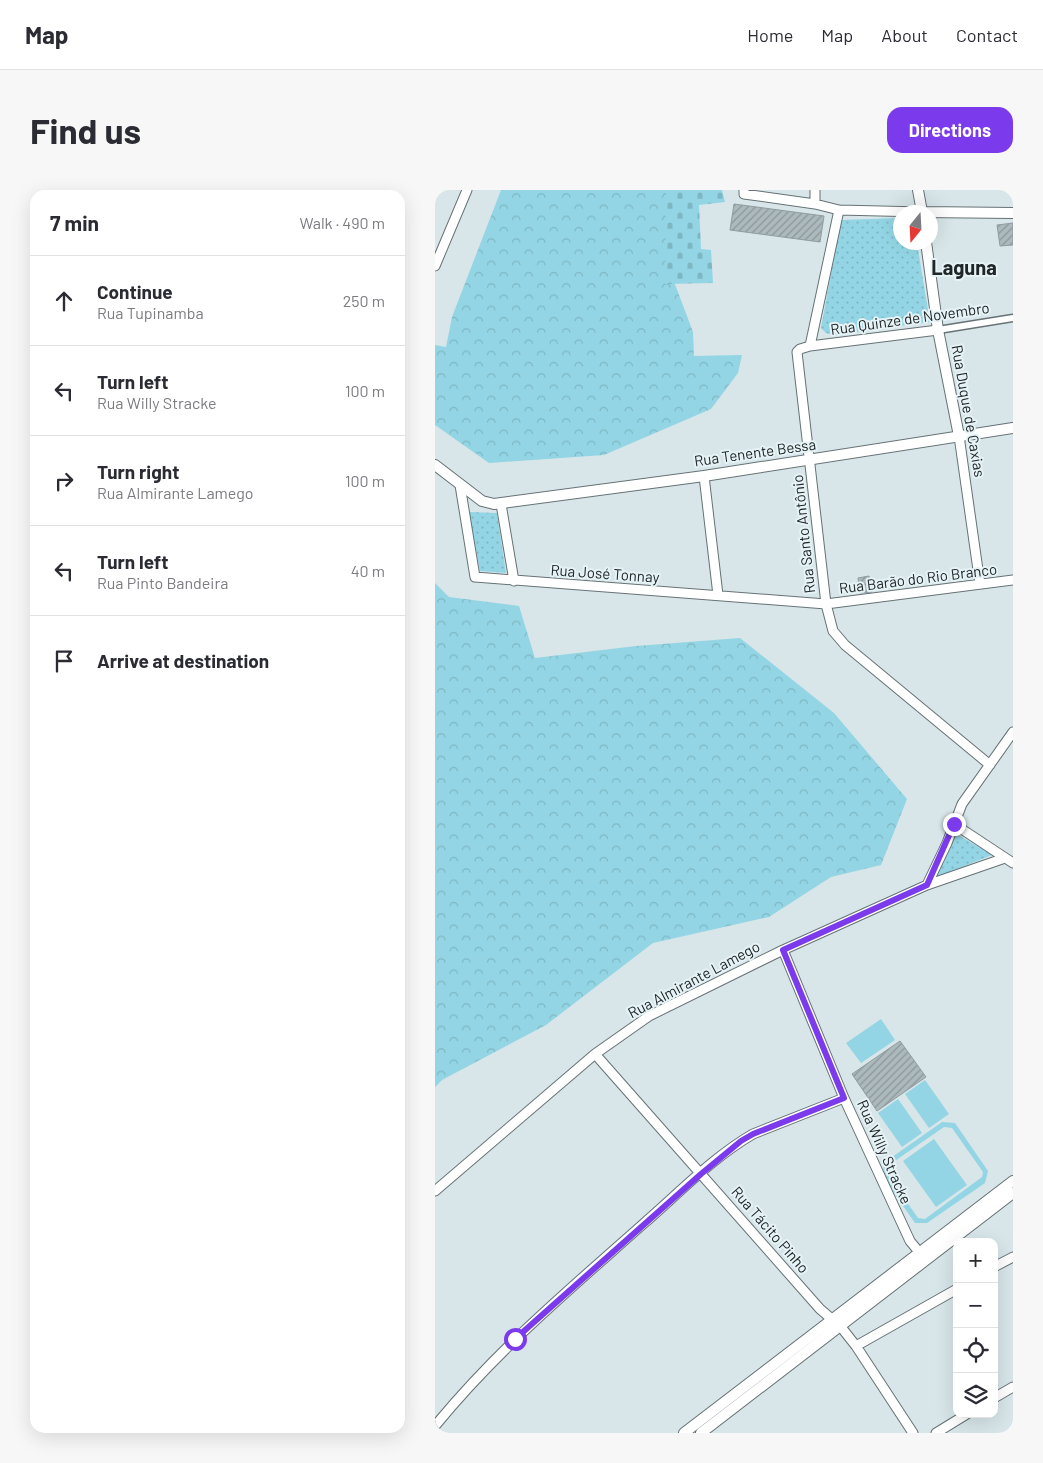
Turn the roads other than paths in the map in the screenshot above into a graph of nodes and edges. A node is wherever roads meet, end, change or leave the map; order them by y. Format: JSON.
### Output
{"nodes":[{"id":1,"x":467,"y":190,"type":"edge"},
{"id":2,"x":815,"y":190,"type":"edge"},
{"id":3,"x":918,"y":190,"type":"edge"},
{"id":4,"x":744,"y":192,"type":"edge"},
{"id":5,"x":815,"y":204,"type":"junction"},
{"id":6,"x":921,"y":205,"type":"edge"},
{"id":7,"x":839,"y":210,"type":"junction"},
{"id":8,"x":893,"y":211,"type":"edge"},
{"id":9,"x":938,"y":212,"type":"edge"},
{"id":10,"x":1013,"y":213,"type":"edge"},
{"id":11,"x":927,"y":250,"type":"edge"},
{"id":12,"x":435,"y":266,"type":"edge"},
{"id":13,"x":1013,"y":318,"type":"edge"},
{"id":14,"x":938,"y":330,"type":"junction"},
{"id":15,"x":811,"y":346,"type":"junction"},
{"id":16,"x":1013,"y":428,"type":"edge"},
{"id":17,"x":959,"y":436,"type":"junction"},
{"id":18,"x":811,"y":460,"type":"junction"},
{"id":19,"x":435,"y":465,"type":"edge"},
{"id":20,"x":704,"y":476,"type":"junction"},
{"id":21,"x":460,"y":485,"type":"junction"},
{"id":22,"x":501,"y":504,"type":"junction"},
{"id":23,"x":1013,"y":580,"type":"edge"},
{"id":24,"x":514,"y":581,"type":"junction"},
{"id":25,"x":980,"y":584,"type":"junction"},
{"id":26,"x":717,"y":596,"type":"junction"},
{"id":27,"x":826,"y":604,"type":"junction"},
{"id":28,"x":1013,"y":732,"type":"edge"},
{"id":29,"x":989,"y":765,"type":"junction"},
{"id":30,"x":954,"y":824,"type":"junction"},
{"id":31,"x":1009,"y":861,"type":"edge"},
{"id":32,"x":927,"y":885,"type":"junction"},
{"id":33,"x":783,"y":950,"type":"junction"},
{"id":34,"x":595,"y":1054,"type":"junction"},
{"id":35,"x":844,"y":1098,"type":"junction"},
{"id":36,"x":701,"y":1174,"type":"junction"},
{"id":37,"x":1013,"y":1181,"type":"edge"},
{"id":38,"x":435,"y":1191,"type":"edge"},
{"id":39,"x":1013,"y":1193,"type":"edge"},
{"id":40,"x":922,"y":1256,"type":"junction"},
{"id":41,"x":1013,"y":1257,"type":"edge"},
{"id":42,"x":998,"y":1265,"type":"edge"},
{"id":43,"x":953,"y":1291,"type":"edge"},
{"id":44,"x":837,"y":1323,"type":"junction"},
{"id":45,"x":856,"y":1346,"type":"junction"},
{"id":46,"x":1013,"y":1387,"type":"edge"},
{"id":47,"x":998,"y":1396,"type":"edge"},
{"id":48,"x":735,"y":1401,"type":"junction"},
{"id":49,"x":960,"y":1418,"type":"edge"},
{"id":50,"x":435,"y":1426,"type":"edge"},
{"id":51,"x":684,"y":1433,"type":"edge"},
{"id":52,"x":701,"y":1433,"type":"edge"},
{"id":53,"x":913,"y":1433,"type":"edge"},
{"id":54,"x":936,"y":1433,"type":"edge"}],
"edges":[{"from":1,"to":12,"type":"street"},
{"from":2,"to":5,"type":"street"},
{"from":3,"to":6,"type":"street"},
{"from":4,"to":5,"type":"street"},
{"from":5,"to":7,"type":"street"},
{"from":7,"to":8,"type":"street"},
{"from":7,"to":15,"type":"street","name":"Rua Santo Antônio"},
{"from":9,"to":10,"type":"street"},
{"from":11,"to":14,"type":"street","name":"Rua Duque de Caxias"},
{"from":13,"to":14,"type":"street","name":"Rua Quinze de Novembro"},
{"from":14,"to":15,"type":"street","name":"Rua Quinze de Novembro"},
{"from":14,"to":17,"type":"street","name":"Rua Duque de Caxias"},
{"from":15,"to":18,"type":"street","name":"Rua Santo Antônio"},
{"from":16,"to":17,"type":"street","name":"Rua Tenente Bessa"},
{"from":17,"to":18,"type":"street","name":"Rua Tenente Bessa"},
{"from":17,"to":25,"type":"street","name":"Rua Duque de Caxias"},
{"from":18,"to":20,"type":"street","name":"Rua Tenente Bessa"},
{"from":18,"to":27,"type":"street","name":"Rua Santo Antônio"},
{"from":19,"to":21,"type":"street"},
{"from":20,"to":22,"type":"street","name":"Rua Tenente Bessa"},
{"from":20,"to":26,"type":"street"},
{"from":21,"to":22,"type":"street"},
{"from":21,"to":24,"type":"street","name":"Rua José Tonnay"},
{"from":22,"to":24,"type":"street"},
{"from":23,"to":25,"type":"street","name":"Rua Barão do Rio Branco"},
{"from":24,"to":26,"type":"street","name":"Rua José Tonnay"},
{"from":25,"to":27,"type":"street","name":"Rua Barão do Rio Branco"},
{"from":26,"to":27,"type":"street","name":"Rua José Tonnay"},
{"from":27,"to":29,"type":"street","name":"Rua Santo Antônio"},
{"from":28,"to":29,"type":"street"},
{"from":29,"to":30,"type":"street"},
{"from":30,"to":31,"type":"street"},
{"from":30,"to":32,"type":"street"},
{"from":31,"to":32,"type":"street","name":"Rua Almirante Lamego"},
{"from":32,"to":33,"type":"street","name":"Rua Almirante Lamego"},
{"from":33,"to":34,"type":"street","name":"Rua Almirante Lamego"},
{"from":33,"to":35,"type":"street","name":"Rua Willy Stracke"},
{"from":34,"to":36,"type":"street","name":"Rua Tácito Pinho"},
{"from":34,"to":38,"type":"street","name":"Rua Almirante Lamego"},
{"from":35,"to":36,"type":"street"},
{"from":35,"to":40,"type":"street","name":"Rua Willy Stracke"},
{"from":36,"to":44,"type":"street","name":"Rua Tácito Pinho"},
{"from":36,"to":50,"type":"street"},
{"from":37,"to":40,"type":"street"},
{"from":39,"to":40,"type":"street"},
{"from":40,"to":44,"type":"street"},
{"from":41,"to":42,"type":"street"},
{"from":43,"to":45,"type":"street"},
{"from":44,"to":45,"type":"street","name":"Rua Tácito Pinho"},
{"from":44,"to":48,"type":"street"},
{"from":45,"to":53,"type":"street","name":"Rua Tácito Pinho"},
{"from":46,"to":47,"type":"street"},
{"from":48,"to":51,"type":"street"},
{"from":48,"to":52,"type":"street"},
{"from":49,"to":54,"type":"street"}]}
